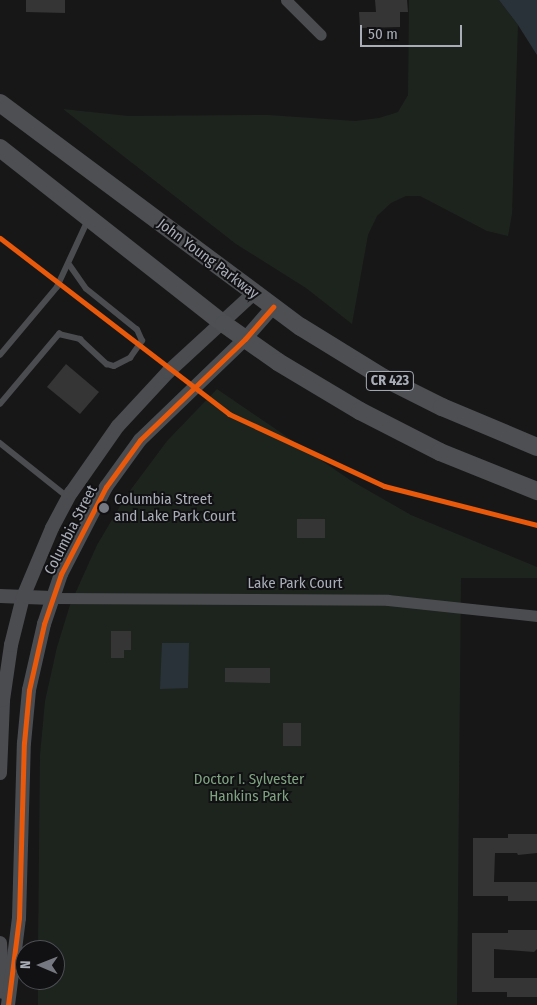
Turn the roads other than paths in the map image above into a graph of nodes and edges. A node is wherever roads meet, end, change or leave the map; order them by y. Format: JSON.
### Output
{"nodes":[{"id":1,"x":286,"y":0,"type":"edge"},
{"id":2,"x":321,"y":35,"type":"dead end"},
{"id":3,"x":0,"y":102,"type":"edge"},
{"id":4,"x":0,"y":148,"type":"edge"},
{"id":5,"x":90,"y":217,"type":"junction"},
{"id":6,"x":70,"y":266,"type":"junction"},
{"id":7,"x":254,"y":293,"type":"junction"},
{"id":8,"x":273,"y":307,"type":"junction"},
{"id":9,"x":224,"y":324,"type":"junction"},
{"id":10,"x":245,"y":339,"type":"junction"},
{"id":11,"x":0,"y":355,"type":"edge"},
{"id":12,"x":0,"y":404,"type":"edge"},
{"id":13,"x":0,"y":443,"type":"edge"},
{"id":14,"x":537,"y":447,"type":"edge"},
{"id":15,"x":537,"y":491,"type":"edge"},
{"id":16,"x":68,"y":497,"type":"junction"},
{"id":17,"x":0,"y":596,"type":"edge"},
{"id":18,"x":23,"y":597,"type":"junction"},
{"id":19,"x":52,"y":598,"type":"junction"},
{"id":20,"x":537,"y":616,"type":"edge"},
{"id":21,"x":0,"y":773,"type":"edge"},
{"id":22,"x":0,"y":943,"type":"edge"},
{"id":23,"x":6,"y":1005,"type":"edge"}],
"edges":[{"from":1,"to":2,"type":"street"},
{"from":3,"to":7,"type":"main road","name":"John Young Parkway","number":"CR 423"},
{"from":4,"to":5,"type":"main road","number":"CR 423"},
{"from":5,"to":6,"type":"lane"},
{"from":5,"to":9,"type":"main road","number":"CR 423"},
{"from":6,"to":11,"type":"lane"},
{"from":6,"to":12,"type":"lane"},
{"from":7,"to":8,"type":"main road","name":"John Young Parkway","number":"CR 423"},
{"from":7,"to":9,"type":"street","name":"Columbia Street"},
{"from":8,"to":10,"type":"street","name":"Columbia Street"},
{"from":8,"to":14,"type":"main road","name":"John Young Parkway","number":"CR 423"},
{"from":9,"to":10,"type":"main road","number":"CR 423"},
{"from":9,"to":16,"type":"street","name":"Columbia Street"},
{"from":10,"to":15,"type":"main road","number":"CR 423"},
{"from":10,"to":19,"type":"street","name":"Columbia Street"},
{"from":13,"to":16,"type":"lane"},
{"from":16,"to":18,"type":"street","name":"Columbia Street"},
{"from":17,"to":18,"type":"street"},
{"from":18,"to":19,"type":"street"},
{"from":18,"to":21,"type":"street","name":"Columbia Street"},
{"from":19,"to":20,"type":"street","name":"Lake Park Court"},
{"from":19,"to":23,"type":"street","name":"Columbia Street"},
{"from":22,"to":23,"type":"street","name":"Columbia Street"}]}
